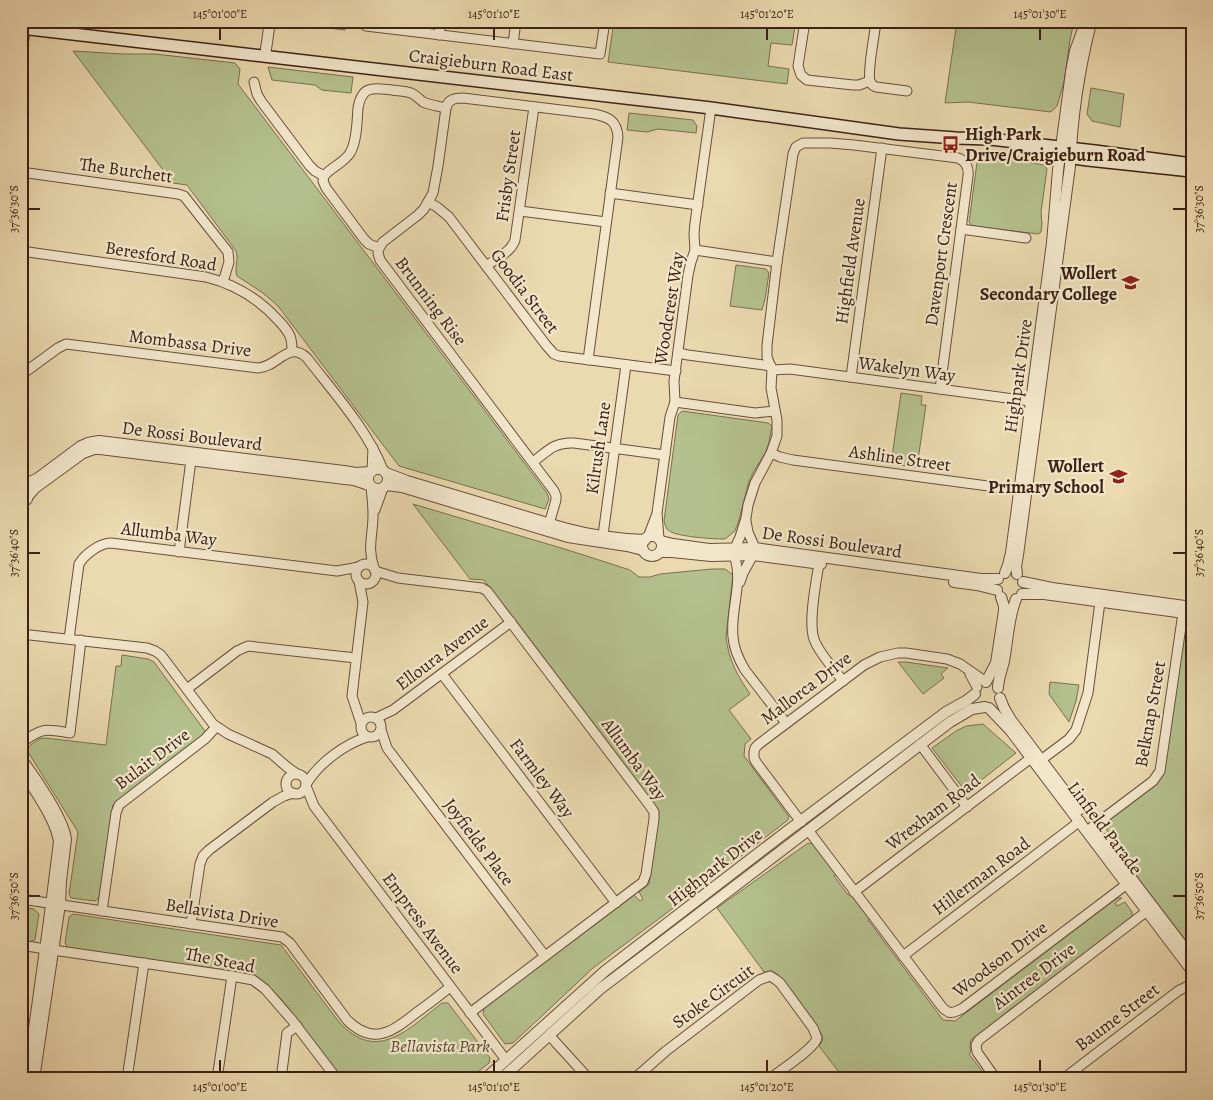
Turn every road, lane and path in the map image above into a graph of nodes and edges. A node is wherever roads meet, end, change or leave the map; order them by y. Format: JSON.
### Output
{"nodes":[{"id":1,"x":270,"y":21,"type":"edge"},
{"id":2,"x":360,"y":21,"type":"edge"},
{"id":3,"x":441,"y":21,"type":"edge"},
{"id":4,"x":516,"y":21,"type":"edge"},
{"id":5,"x":605,"y":21,"type":"edge"},
{"id":6,"x":805,"y":21,"type":"edge"},
{"id":7,"x":876,"y":21,"type":"edge"},
{"id":8,"x":1086,"y":21,"type":"edge"},
{"id":9,"x":1092,"y":21,"type":"edge"},
{"id":10,"x":23,"y":28,"type":"edge"},
{"id":11,"x":439,"y":35,"type":"junction"},
{"id":12,"x":513,"y":44,"type":"junction"},
{"id":13,"x":21,"y":56,"type":"edge"},
{"id":14,"x":265,"y":56,"type":"junction"},
{"id":15,"x":870,"y":81,"type":"junction"},
{"id":16,"x":254,"y":82,"type":"dead end"},
{"id":17,"x":907,"y":91,"type":"dead end"},
{"id":18,"x":534,"y":107,"type":"junction"},
{"id":19,"x":446,"y":108,"type":"junction"},
{"id":20,"x":711,"y":108,"type":"junction"},
{"id":21,"x":882,"y":148,"type":"junction"},
{"id":22,"x":1066,"y":152,"type":"junction"},
{"id":23,"x":1187,"y":164,"type":"edge"},
{"id":24,"x":21,"y":172,"type":"edge"},
{"id":25,"x":1192,"y":172,"type":"edge"},
{"id":26,"x":324,"y":176,"type":"junction"},
{"id":27,"x":610,"y":193,"type":"junction"},
{"id":28,"x":428,"y":202,"type":"junction"},
{"id":29,"x":698,"y":205,"type":"junction"},
{"id":30,"x":520,"y":210,"type":"junction"},
{"id":31,"x":606,"y":222,"type":"junction"},
{"id":32,"x":961,"y":230,"type":"junction"},
{"id":33,"x":1026,"y":238,"type":"dead end"},
{"id":34,"x":379,"y":248,"type":"junction"},
{"id":35,"x":696,"y":250,"type":"junction"},
{"id":36,"x":21,"y":251,"type":"edge"},
{"id":37,"x":777,"y":262,"type":"junction"},
{"id":38,"x":486,"y":266,"type":"junction"},
{"id":39,"x":223,"y":282,"type":"junction"},
{"id":40,"x":292,"y":351,"type":"junction"},
{"id":41,"x":678,"y":353,"type":"junction"},
{"id":42,"x":588,"y":360,"type":"junction"},
{"id":43,"x":626,"y":365,"type":"junction"},
{"id":44,"x":771,"y":368,"type":"junction"},
{"id":45,"x":676,"y":371,"type":"junction"},
{"id":46,"x":21,"y":375,"type":"edge"},
{"id":47,"x":851,"y":377,"type":"junction"},
{"id":48,"x":940,"y":389,"type":"junction"},
{"id":49,"x":675,"y":402,"type":"junction"},
{"id":50,"x":1034,"y":402,"type":"junction"},
{"id":51,"x":775,"y":411,"type":"junction"},
{"id":52,"x":373,"y":448,"type":"junction"},
{"id":53,"x":614,"y":449,"type":"junction"},
{"id":54,"x":771,"y":453,"type":"junction"},
{"id":55,"x":665,"y":455,"type":"junction"},
{"id":56,"x":191,"y":460,"type":"junction"},
{"id":57,"x":533,"y":462,"type":"junction"},
{"id":58,"x":371,"y":472,"type":"junction"},
{"id":59,"x":385,"y":472,"type":"junction"},
{"id":60,"x":21,"y":485,"type":"edge"},
{"id":61,"x":370,"y":486,"type":"junction"},
{"id":62,"x":384,"y":487,"type":"junction"},
{"id":63,"x":1022,"y":491,"type":"junction"},
{"id":64,"x":28,"y":496,"type":"junction"},
{"id":65,"x":21,"y":505,"type":"edge"},
{"id":66,"x":373,"y":515,"type":"junction"},
{"id":67,"x":746,"y":518,"type":"junction"},
{"id":68,"x":549,"y":524,"type":"junction"},
{"id":69,"x":603,"y":535,"type":"junction"},
{"id":70,"x":653,"y":543,"type":"junction"},
{"id":71,"x":370,"y":547,"type":"junction"},
{"id":72,"x":179,"y":552,"type":"junction"},
{"id":73,"x":734,"y":552,"type":"junction"},
{"id":74,"x":754,"y":552,"type":"junction"},
{"id":75,"x":819,"y":564,"type":"junction"},
{"id":76,"x":360,"y":566,"type":"junction"},
{"id":77,"x":337,"y":571,"type":"junction"},
{"id":78,"x":374,"y":575,"type":"junction"},
{"id":79,"x":1002,"y":576,"type":"junction"},
{"id":80,"x":1020,"y":578,"type":"junction"},
{"id":81,"x":358,"y":580,"type":"junction"},
{"id":82,"x":738,"y":587,"type":"junction"},
{"id":83,"x":999,"y":593,"type":"junction"},
{"id":84,"x":1019,"y":596,"type":"junction"},
{"id":85,"x":363,"y":602,"type":"junction"},
{"id":86,"x":1100,"y":602,"type":"junction"},
{"id":87,"x":1188,"y":610,"type":"edge"},
{"id":88,"x":511,"y":622,"type":"junction"},
{"id":89,"x":21,"y":634,"type":"edge"},
{"id":90,"x":69,"y":639,"type":"junction"},
{"id":91,"x":81,"y":640,"type":"junction"},
{"id":92,"x":356,"y":658,"type":"junction"},
{"id":93,"x":442,"y":674,"type":"junction"},
{"id":94,"x":843,"y":680,"type":"junction"},
{"id":95,"x":981,"y":686,"type":"junction"},
{"id":96,"x":187,"y":690,"type":"junction"},
{"id":97,"x":999,"y":693,"type":"junction"},
{"id":98,"x":355,"y":705,"type":"junction"},
{"id":99,"x":987,"y":707,"type":"junction"},
{"id":100,"x":393,"y":710,"type":"junction"},
{"id":101,"x":374,"y":718,"type":"junction"},
{"id":102,"x":786,"y":724,"type":"junction"},
{"id":103,"x":361,"y":725,"type":"junction"},
{"id":104,"x":216,"y":727,"type":"junction"},
{"id":105,"x":381,"y":728,"type":"junction"},
{"id":106,"x":369,"y":738,"type":"junction"},
{"id":107,"x":21,"y":743,"type":"edge"},
{"id":108,"x":348,"y":744,"type":"junction"},
{"id":109,"x":920,"y":744,"type":"junction"},
{"id":110,"x":387,"y":748,"type":"junction"},
{"id":111,"x":21,"y":759,"type":"edge"},
{"id":112,"x":278,"y":759,"type":"junction"},
{"id":113,"x":1036,"y":759,"type":"junction"},
{"id":114,"x":320,"y":766,"type":"junction"},
{"id":115,"x":21,"y":770,"type":"edge"},
{"id":116,"x":299,"y":774,"type":"junction"},
{"id":117,"x":286,"y":782,"type":"junction"},
{"id":118,"x":306,"y":784,"type":"junction"},
{"id":119,"x":294,"y":794,"type":"junction"},
{"id":120,"x":273,"y":802,"type":"junction"},
{"id":121,"x":314,"y":806,"type":"junction"},
{"id":122,"x":967,"y":807,"type":"junction"},
{"id":123,"x":1080,"y":821,"type":"junction"},
{"id":124,"x":801,"y":822,"type":"junction"},
{"id":125,"x":1092,"y":827,"type":"junction"},
{"id":126,"x":808,"y":830,"type":"junction"},
{"id":127,"x":1130,"y":882,"type":"junction"},
{"id":128,"x":854,"y":892,"type":"junction"},
{"id":129,"x":21,"y":899,"type":"edge"},
{"id":130,"x":616,"y":903,"type":"junction"},
{"id":131,"x":55,"y":904,"type":"junction"},
{"id":132,"x":102,"y":911,"type":"junction"},
{"id":133,"x":1147,"y":911,"type":"junction"},
{"id":134,"x":191,"y":924,"type":"junction"},
{"id":135,"x":21,"y":945,"type":"edge"},
{"id":136,"x":49,"y":949,"type":"junction"},
{"id":137,"x":545,"y":956,"type":"junction"},
{"id":138,"x":903,"y":956,"type":"junction"},
{"id":139,"x":1192,"y":958,"type":"edge"},
{"id":140,"x":144,"y":963,"type":"junction"},
{"id":141,"x":1192,"y":971,"type":"edge"},
{"id":142,"x":232,"y":976,"type":"junction"},
{"id":143,"x":1192,"y":984,"type":"edge"},
{"id":144,"x":450,"y":987,"type":"junction"},
{"id":145,"x":470,"y":1013,"type":"junction"},
{"id":146,"x":297,"y":1026,"type":"junction"},
{"id":147,"x":542,"y":1027,"type":"junction"},
{"id":148,"x":21,"y":1033,"type":"edge"},
{"id":149,"x":33,"y":1035,"type":"junction"},
{"id":150,"x":549,"y":1035,"type":"junction"},
{"id":151,"x":506,"y":1060,"type":"junction"},
{"id":152,"x":514,"y":1068,"type":"junction"},
{"id":153,"x":334,"y":1078,"type":"edge"},
{"id":154,"x":27,"y":1079,"type":"edge"},
{"id":155,"x":34,"y":1079,"type":"edge"},
{"id":156,"x":127,"y":1079,"type":"edge"},
{"id":157,"x":217,"y":1079,"type":"edge"},
{"id":158,"x":281,"y":1079,"type":"edge"},
{"id":159,"x":485,"y":1079,"type":"edge"},
{"id":160,"x":502,"y":1079,"type":"edge"},
{"id":161,"x":589,"y":1079,"type":"edge"},
{"id":162,"x":634,"y":1079,"type":"edge"},
{"id":163,"x":769,"y":1079,"type":"edge"},
{"id":164,"x":996,"y":1079,"type":"edge"},
{"id":165,"x":1063,"y":1079,"type":"edge"}],
"edges":[{"from":1,"to":14,"type":"street"},
{"from":2,"to":11,"type":"street"},
{"from":3,"to":11,"type":"street"},
{"from":4,"to":12,"type":"street"},
{"from":5,"to":12,"type":"street"},
{"from":6,"to":15,"type":"street"},
{"from":7,"to":15,"type":"street"},
{"from":8,"to":22,"type":"street"},
{"from":9,"to":22,"type":"street"},
{"from":10,"to":13,"type":"street"},
{"from":10,"to":14,"type":"main road","name":"Craigieburn Road East"},
{"from":11,"to":12,"type":"street"},
{"from":14,"to":20,"type":"main road","name":"Craigieburn Road East"},
{"from":15,"to":17,"type":"street"},
{"from":16,"to":26,"type":"street","name":"Brunning Rise"},
{"from":18,"to":19,"type":"street"},
{"from":18,"to":27,"type":"street"},
{"from":18,"to":30,"type":"street","name":"Frisby Street"},
{"from":19,"to":26,"type":"street"},
{"from":19,"to":28,"type":"street"},
{"from":20,"to":22,"type":"main road","name":"Craigieburn Road East"},
{"from":20,"to":29,"type":"street","name":"Woodcrest Way"},
{"from":21,"to":32,"type":"street","name":"Davenport Crescent"},
{"from":21,"to":37,"type":"street","name":"Davenport Crescent"},
{"from":21,"to":47,"type":"street","name":"Highfield Avenue"},
{"from":22,"to":23,"type":"main road","name":"Craigieburn Road East"},
{"from":22,"to":25,"type":"main road","name":"Craigieburn Road East"},
{"from":22,"to":50,"type":"street","name":"Highpark Drive"},
{"from":24,"to":39,"type":"street","name":"The Burchett"},
{"from":26,"to":34,"type":"street","name":"Brunning Rise"},
{"from":27,"to":29,"type":"street"},
{"from":27,"to":31,"type":"street"},
{"from":28,"to":34,"type":"street"},
{"from":28,"to":38,"type":"street","name":"Goodia Street"},
{"from":29,"to":35,"type":"street","name":"Woodcrest Way"},
{"from":30,"to":31,"type":"street"},
{"from":30,"to":38,"type":"street","name":"Frisby Street"},
{"from":31,"to":42,"type":"street"},
{"from":32,"to":33,"type":"street"},
{"from":32,"to":48,"type":"street","name":"Davenport Crescent"},
{"from":34,"to":57,"type":"street","name":"Brunning Rise"},
{"from":35,"to":37,"type":"street"},
{"from":35,"to":41,"type":"street","name":"Woodcrest Way"},
{"from":36,"to":39,"type":"street","name":"Beresford Road"},
{"from":37,"to":44,"type":"street","name":"Davenport Crescent"},
{"from":38,"to":42,"type":"street","name":"Goodia Street"},
{"from":39,"to":40,"type":"street","name":"Beresford Road"},
{"from":40,"to":46,"type":"street","name":"Mombassa Drive"},
{"from":40,"to":52,"type":"street"},
{"from":41,"to":44,"type":"street","name":"Wakelyn Way"},
{"from":41,"to":45,"type":"street","name":"Woodcrest Way"},
{"from":42,"to":43,"type":"street","name":"Goodia Street"},
{"from":43,"to":45,"type":"street","name":"Goodia Street"},
{"from":43,"to":53,"type":"street","name":"Kilrush Lane"},
{"from":44,"to":47,"type":"street","name":"Wakelyn Way"},
{"from":44,"to":51,"type":"street","name":"Davenport Crescent"},
{"from":45,"to":49,"type":"street","name":"Woodcrest Way"},
{"from":47,"to":48,"type":"street","name":"Wakelyn Way"},
{"from":48,"to":50,"type":"street","name":"Wakelyn Way"},
{"from":49,"to":51,"type":"street"},
{"from":49,"to":55,"type":"street","name":"Woodcrest Way"},
{"from":50,"to":63,"type":"street","name":"Highpark Drive"},
{"from":51,"to":54,"type":"street","name":"Davenport Crescent"},
{"from":52,"to":58,"type":"street"},
{"from":52,"to":59,"type":"street"},
{"from":53,"to":55,"type":"street"},
{"from":53,"to":57,"type":"street"},
{"from":53,"to":69,"type":"street","name":"Kilrush Lane"},
{"from":54,"to":63,"type":"street","name":"Ashline Street"},
{"from":54,"to":67,"type":"street","name":"Davenport Crescent"},
{"from":55,"to":70,"type":"street","name":"Woodcrest Way"},
{"from":56,"to":61,"type":"street","name":"De Rossi Boulevard"},
{"from":56,"to":64,"type":"street","name":"De Rossi Boulevard"},
{"from":56,"to":72,"type":"street"},
{"from":57,"to":68,"type":"street","name":"Brunning Rise"},
{"from":58,"to":59,"type":"street"},
{"from":58,"to":60,"type":"street","name":"De Rossi Boulevard"},
{"from":58,"to":61,"type":"street"},
{"from":59,"to":62,"type":"street"},
{"from":59,"to":68,"type":"street","name":"De Rossi Boulevard"},
{"from":60,"to":64,"type":"street"},
{"from":61,"to":62,"type":"street"},
{"from":61,"to":66,"type":"street"},
{"from":62,"to":66,"type":"street"},
{"from":62,"to":70,"type":"street","name":"De Rossi Boulevard"},
{"from":63,"to":79,"type":"street","name":"Highpark Drive"},
{"from":63,"to":80,"type":"street","name":"Highpark Drive"},
{"from":64,"to":65,"type":"street","name":"De Rossi Boulevard"},
{"from":66,"to":71,"type":"street"},
{"from":67,"to":73,"type":"street","name":"Davenport Crescent"},
{"from":67,"to":74,"type":"street"},
{"from":68,"to":69,"type":"street","name":"De Rossi Boulevard"},
{"from":69,"to":70,"type":"street","name":"De Rossi Boulevard"},
{"from":70,"to":73,"type":"street","name":"De Rossi Boulevard"},
{"from":71,"to":76,"type":"street"},
{"from":71,"to":78,"type":"street"},
{"from":72,"to":77,"type":"street","name":"Allumba Way"},
{"from":72,"to":90,"type":"street","name":"Allumba Way"},
{"from":73,"to":74,"type":"street","name":"De Rossi Boulevard"},
{"from":73,"to":82,"type":"street"},
{"from":74,"to":75,"type":"street","name":"De Rossi Boulevard"},
{"from":74,"to":79,"type":"street","name":"De Rossi Boulevard"},
{"from":74,"to":82,"type":"street"},
{"from":75,"to":83,"type":"street","name":"De Rossi Boulevard"},
{"from":75,"to":94,"type":"street"},
{"from":76,"to":77,"type":"street","name":"Allumba Way"},
{"from":76,"to":78,"type":"street"},
{"from":76,"to":81,"type":"street"},
{"from":77,"to":81,"type":"street","name":"Allumba Way"},
{"from":78,"to":81,"type":"street"},
{"from":78,"to":85,"type":"street"},
{"from":78,"to":88,"type":"street","name":"Allumba Way"},
{"from":79,"to":80,"type":"street"},
{"from":79,"to":83,"type":"street"},
{"from":80,"to":84,"type":"street"},
{"from":80,"to":87,"type":"street"},
{"from":81,"to":85,"type":"street"},
{"from":82,"to":102,"type":"street"},
{"from":83,"to":84,"type":"street"},
{"from":83,"to":95,"type":"street"},
{"from":84,"to":86,"type":"street"},
{"from":84,"to":97,"type":"street"},
{"from":85,"to":92,"type":"street"},
{"from":86,"to":87,"type":"street"},
{"from":86,"to":113,"type":"street","name":"Wrexham Road"},
{"from":87,"to":125,"type":"street","name":"Belknap Street"},
{"from":88,"to":93,"type":"street","name":"Elloura Avenue"},
{"from":88,"to":130,"type":"street","name":"Allumba Way"},
{"from":89,"to":90,"type":"street"},
{"from":90,"to":91,"type":"street"},
{"from":91,"to":96,"type":"street"},
{"from":91,"to":107,"type":"street"},
{"from":92,"to":96,"type":"street"},
{"from":92,"to":98,"type":"street"},
{"from":93,"to":100,"type":"street","name":"Elloura Avenue"},
{"from":93,"to":130,"type":"street","name":"Farmley Way"},
{"from":94,"to":95,"type":"street","name":"Mallorca Drive"},
{"from":94,"to":102,"type":"street","name":"Mallorca Drive"},
{"from":95,"to":97,"type":"street"},
{"from":95,"to":99,"type":"street"},
{"from":95,"to":124,"type":"street","name":"Highpark Drive"},
{"from":96,"to":104,"type":"street"},
{"from":97,"to":99,"type":"street"},
{"from":97,"to":113,"type":"street","name":"Linfield Parade"},
{"from":98,"to":101,"type":"street"},
{"from":98,"to":103,"type":"street"},
{"from":99,"to":109,"type":"street","name":"Highpark Drive"},
{"from":99,"to":113,"type":"street","name":"Linfield Parade"},
{"from":100,"to":101,"type":"street","name":"Elloura Avenue"},
{"from":100,"to":105,"type":"street","name":"Elloura Avenue"},
{"from":101,"to":103,"type":"street"},
{"from":101,"to":105,"type":"street"},
{"from":102,"to":124,"type":"street","name":"Mallorca Drive"},
{"from":103,"to":106,"type":"street"},
{"from":103,"to":108,"type":"street"},
{"from":104,"to":112,"type":"street"},
{"from":104,"to":132,"type":"street","name":"Bulait Drive"},
{"from":105,"to":106,"type":"street"},
{"from":105,"to":110,"type":"street","name":"Joyfields Place"},
{"from":106,"to":108,"type":"street"},
{"from":106,"to":110,"type":"street","name":"Joyfields Place"},
{"from":108,"to":114,"type":"street"},
{"from":109,"to":122,"type":"street"},
{"from":109,"to":126,"type":"street","name":"Highpark Drive"},
{"from":110,"to":137,"type":"street","name":"Joyfields Place"},
{"from":111,"to":131,"type":"street"},
{"from":112,"to":116,"type":"street"},
{"from":112,"to":117,"type":"street"},
{"from":113,"to":122,"type":"street","name":"Wrexham Road"},
{"from":113,"to":123,"type":"street","name":"Linfield Parade"},
{"from":113,"to":125,"type":"street","name":"Linfield Parade"},
{"from":114,"to":116,"type":"street"},
{"from":114,"to":118,"type":"street"},
{"from":115,"to":131,"type":"street"},
{"from":116,"to":117,"type":"street"},
{"from":116,"to":118,"type":"street"},
{"from":117,"to":119,"type":"street"},
{"from":117,"to":120,"type":"street"},
{"from":118,"to":119,"type":"street"},
{"from":118,"to":121,"type":"street","name":"Empress Avenue"},
{"from":119,"to":120,"type":"street"},
{"from":119,"to":121,"type":"street","name":"Empress Avenue"},
{"from":120,"to":134,"type":"street"},
{"from":121,"to":144,"type":"street","name":"Empress Avenue"},
{"from":122,"to":128,"type":"street","name":"Wrexham Road"},
{"from":123,"to":127,"type":"street","name":"Linfield Parade"},
{"from":123,"to":138,"type":"street","name":"Hillerman Road"},
{"from":124,"to":147,"type":"street","name":"Highpark Drive"},
{"from":125,"to":127,"type":"street","name":"Linfield Parade"},
{"from":126,"to":128,"type":"street","name":"Woodson Drive"},
{"from":126,"to":150,"type":"street","name":"Highpark Drive"},
{"from":127,"to":133,"type":"street","name":"Linfield Parade"},
{"from":127,"to":138,"type":"street","name":"Woodson Drive"},
{"from":127,"to":139,"type":"street","name":"Linfield Parade"},
{"from":128,"to":138,"type":"street","name":"Woodson Drive"},
{"from":129,"to":131,"type":"street","name":"Bellavista Drive"},
{"from":130,"to":137,"type":"street","name":"Allumba Way"},
{"from":131,"to":132,"type":"street","name":"Bellavista Drive"},
{"from":131,"to":136,"type":"street"},
{"from":132,"to":134,"type":"street","name":"Bellavista Drive"},
{"from":133,"to":141,"type":"street","name":"Linfield Parade"},
{"from":133,"to":164,"type":"street","name":"Aintree Drive"},
{"from":134,"to":144,"type":"street","name":"Bellavista Drive"},
{"from":135,"to":136,"type":"street","name":"The Stead"},
{"from":136,"to":140,"type":"street","name":"The Stead"},
{"from":136,"to":149,"type":"street"},
{"from":136,"to":155,"type":"street"},
{"from":137,"to":145,"type":"street","name":"Allumba Way"},
{"from":140,"to":142,"type":"street","name":"The Stead"},
{"from":140,"to":156,"type":"street"},
{"from":142,"to":146,"type":"street","name":"The Stead"},
{"from":142,"to":157,"type":"street"},
{"from":143,"to":165,"type":"street","name":"Baume Street"},
{"from":144,"to":145,"type":"street","name":"Empress Avenue"},
{"from":145,"to":151,"type":"street","name":"Empress Avenue"},
{"from":146,"to":153,"type":"street","name":"The Stead"},
{"from":146,"to":158,"type":"street"},
{"from":147,"to":150,"type":"street"},
{"from":147,"to":151,"type":"street","name":"Highpark Drive"},
{"from":148,"to":149,"type":"street"},
{"from":149,"to":154,"type":"street"},
{"from":150,"to":152,"type":"street","name":"Highpark Drive"},
{"from":150,"to":161,"type":"street"},
{"from":151,"to":152,"type":"street"},
{"from":151,"to":159,"type":"street","name":"Highpark Drive"},
{"from":152,"to":160,"type":"street","name":"Highpark Drive"},
{"from":162,"to":163,"type":"street","name":"Stoke Circuit"}]}
